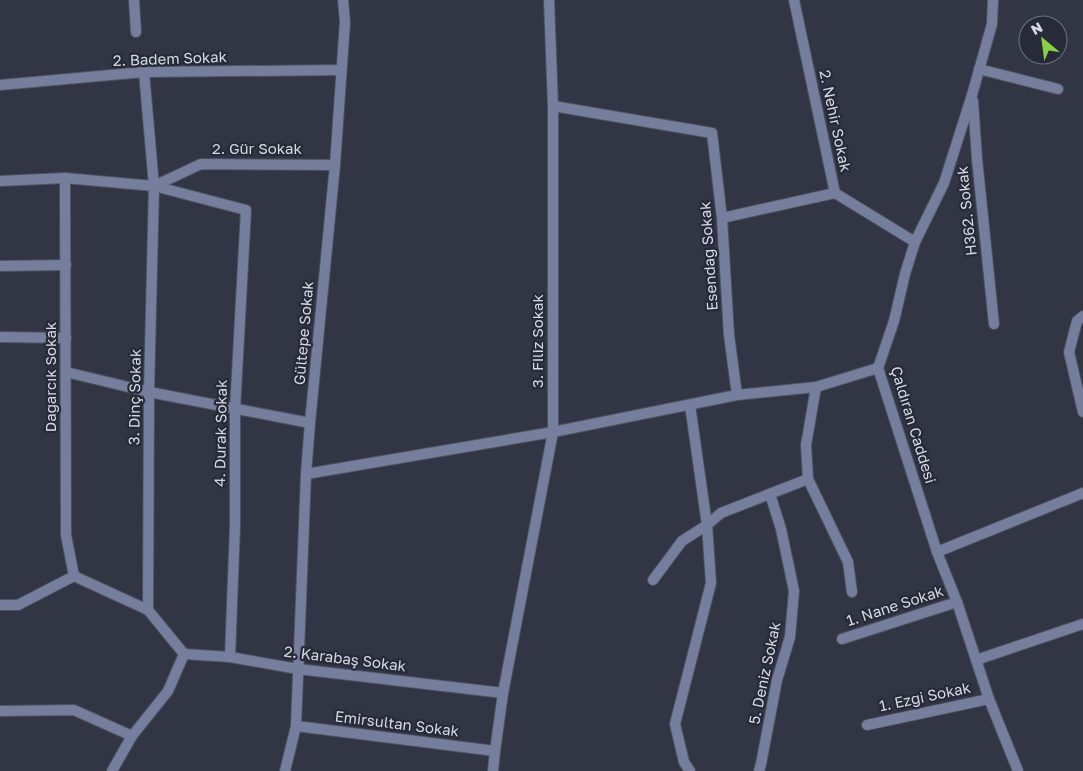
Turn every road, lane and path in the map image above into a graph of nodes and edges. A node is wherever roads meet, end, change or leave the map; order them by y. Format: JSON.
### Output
{"nodes":[{"id":1,"x":134,"y":0,"type":"edge"},
{"id":2,"x":343,"y":0,"type":"edge"},
{"id":3,"x":549,"y":0,"type":"edge"},
{"id":4,"x":794,"y":0,"type":"edge"},
{"id":5,"x":993,"y":0,"type":"edge"},
{"id":6,"x":136,"y":32,"type":"dead end"},
{"id":7,"x":979,"y":69,"type":"junction"},
{"id":8,"x":341,"y":70,"type":"junction"},
{"id":9,"x":144,"y":72,"type":"junction"},
{"id":10,"x":0,"y":85,"type":"edge"},
{"id":11,"x":1058,"y":89,"type":"dead end"},
{"id":12,"x":972,"y":95,"type":"junction"},
{"id":13,"x":553,"y":106,"type":"junction"},
{"id":14,"x":335,"y":165,"type":"junction"},
{"id":15,"x":64,"y":178,"type":"junction"},
{"id":16,"x":0,"y":180,"type":"edge"},
{"id":17,"x":154,"y":186,"type":"junction"},
{"id":18,"x":835,"y":193,"type":"junction"},
{"id":19,"x":722,"y":218,"type":"junction"},
{"id":20,"x":915,"y":242,"type":"junction"},
{"id":21,"x":66,"y":265,"type":"junction"},
{"id":22,"x":0,"y":266,"type":"edge"},
{"id":23,"x":1083,"y":316,"type":"edge"},
{"id":24,"x":994,"y":324,"type":"dead end"},
{"id":25,"x":0,"y":337,"type":"edge"},
{"id":26,"x":66,"y":338,"type":"junction"},
{"id":27,"x":878,"y":368,"type":"junction"},
{"id":28,"x":66,"y":372,"type":"junction"},
{"id":29,"x":816,"y":387,"type":"junction"},
{"id":30,"x":149,"y":392,"type":"junction"},
{"id":31,"x":737,"y":395,"type":"junction"},
{"id":32,"x":690,"y":405,"type":"junction"},
{"id":33,"x":235,"y":410,"type":"junction"},
{"id":34,"x":1083,"y":412,"type":"edge"},
{"id":35,"x":310,"y":423,"type":"junction"},
{"id":36,"x":553,"y":432,"type":"junction"},
{"id":37,"x":306,"y":474,"type":"junction"},
{"id":38,"x":808,"y":479,"type":"junction"},
{"id":39,"x":1083,"y":493,"type":"edge"},
{"id":40,"x":770,"y":494,"type":"junction"},
{"id":41,"x":707,"y":525,"type":"junction"},
{"id":42,"x":937,"y":552,"type":"junction"},
{"id":43,"x":74,"y":576,"type":"junction"},
{"id":44,"x":653,"y":580,"type":"dead end"},
{"id":45,"x":852,"y":592,"type":"dead end"},
{"id":46,"x":957,"y":602,"type":"junction"},
{"id":47,"x":0,"y":605,"type":"edge"},
{"id":48,"x":148,"y":610,"type":"junction"},
{"id":49,"x":1083,"y":624,"type":"edge"},
{"id":50,"x":842,"y":639,"type":"dead end"},
{"id":51,"x":184,"y":654,"type":"junction"},
{"id":52,"x":230,"y":657,"type":"junction"},
{"id":53,"x":976,"y":660,"type":"junction"},
{"id":54,"x":298,"y":669,"type":"junction"},
{"id":55,"x":503,"y":692,"type":"junction"},
{"id":56,"x":989,"y":699,"type":"junction"},
{"id":57,"x":0,"y":711,"type":"edge"},
{"id":58,"x":867,"y":725,"type":"dead end"},
{"id":59,"x":296,"y":726,"type":"junction"},
{"id":60,"x":132,"y":736,"type":"junction"},
{"id":61,"x":495,"y":751,"type":"junction"},
{"id":62,"x":112,"y":771,"type":"edge"},
{"id":63,"x":285,"y":771,"type":"edge"},
{"id":64,"x":493,"y":771,"type":"edge"},
{"id":65,"x":690,"y":771,"type":"edge"},
{"id":66,"x":758,"y":771,"type":"edge"},
{"id":67,"x":1018,"y":771,"type":"edge"}],
"edges":[{"from":1,"to":6,"type":"street"},
{"from":2,"to":8,"type":"street","name":"Gültepe Sokak"},
{"from":3,"to":13,"type":"street","name":"3. Filiz Sokak"},
{"from":4,"to":18,"type":"street","name":"2. Nehir Sokak"},
{"from":5,"to":7,"type":"street","name":"Çaldıran Caddesi"},
{"from":7,"to":11,"type":"street"},
{"from":7,"to":12,"type":"street","name":"Çaldıran Caddesi"},
{"from":8,"to":9,"type":"street","name":"2. Badem Sokak"},
{"from":8,"to":14,"type":"street","name":"Gültepe Sokak"},
{"from":9,"to":10,"type":"street","name":"2. Badem Sokak"},
{"from":9,"to":17,"type":"street","name":"3. Dinç Sokak"},
{"from":12,"to":20,"type":"street","name":"Çaldıran Caddesi"},
{"from":12,"to":24,"type":"street","name":"H362. Sokak"},
{"from":13,"to":19,"type":"street","name":"Esendağ Sokak"},
{"from":13,"to":36,"type":"street","name":"3. Filiz Sokak"},
{"from":14,"to":17,"type":"street","name":"2. Gür Sokak"},
{"from":14,"to":35,"type":"street","name":"Gültepe Sokak"},
{"from":15,"to":16,"type":"street"},
{"from":15,"to":17,"type":"street"},
{"from":15,"to":21,"type":"street","name":"Dağarcık Sokak"},
{"from":17,"to":30,"type":"street","name":"3. Dinç Sokak"},
{"from":17,"to":33,"type":"street","name":"4. Durak Sokak"},
{"from":18,"to":19,"type":"street","name":"2. Nehir Sokak"},
{"from":18,"to":20,"type":"street"},
{"from":19,"to":31,"type":"street","name":"Esendağ Sokak"},
{"from":20,"to":27,"type":"street","name":"Çaldıran Caddesi"},
{"from":21,"to":22,"type":"street"},
{"from":21,"to":26,"type":"street","name":"Dağarcık Sokak"},
{"from":23,"to":34,"type":"street"},
{"from":25,"to":26,"type":"street"},
{"from":26,"to":28,"type":"street","name":"Dağarcık Sokak"},
{"from":27,"to":29,"type":"street"},
{"from":27,"to":42,"type":"street","name":"Çaldıran Caddesi"},
{"from":28,"to":30,"type":"street"},
{"from":28,"to":43,"type":"street","name":"Dağarcık Sokak"},
{"from":29,"to":31,"type":"street"},
{"from":29,"to":38,"type":"street"},
{"from":30,"to":33,"type":"street"},
{"from":30,"to":48,"type":"street","name":"3. Dinç Sokak"},
{"from":31,"to":32,"type":"street"},
{"from":32,"to":36,"type":"street"},
{"from":32,"to":41,"type":"street"},
{"from":33,"to":35,"type":"street"},
{"from":33,"to":52,"type":"street","name":"4. Durak Sokak"},
{"from":35,"to":37,"type":"street","name":"Gültepe Sokak"},
{"from":36,"to":37,"type":"street"},
{"from":36,"to":55,"type":"street","name":"3. Filiz Sokak"},
{"from":37,"to":54,"type":"street","name":"Gültepe Sokak"},
{"from":38,"to":40,"type":"street"},
{"from":38,"to":45,"type":"street"},
{"from":39,"to":42,"type":"street"},
{"from":40,"to":41,"type":"street"},
{"from":40,"to":66,"type":"street","name":"5. Deniz Sokak"},
{"from":41,"to":44,"type":"street"},
{"from":41,"to":65,"type":"street"},
{"from":42,"to":46,"type":"street","name":"Çaldıran Caddesi"},
{"from":43,"to":47,"type":"street"},
{"from":43,"to":48,"type":"street"},
{"from":46,"to":50,"type":"street","name":"1. Nane Sokak"},
{"from":46,"to":53,"type":"street","name":"Çaldıran Caddesi"},
{"from":48,"to":51,"type":"street"},
{"from":49,"to":53,"type":"street"},
{"from":51,"to":52,"type":"street","name":"2. Karabaş Sokak"},
{"from":51,"to":60,"type":"street"},
{"from":52,"to":54,"type":"street","name":"2. Karabaş Sokak"},
{"from":53,"to":56,"type":"street","name":"Çaldıran Caddesi"},
{"from":54,"to":55,"type":"street","name":"2. Karabaş Sokak"},
{"from":54,"to":59,"type":"street","name":"Gültepe Sokak"},
{"from":55,"to":61,"type":"street","name":"3. Filiz Sokak"},
{"from":56,"to":58,"type":"street","name":"1. Ezgi Sokak"},
{"from":56,"to":67,"type":"street","name":"Çaldıran Caddesi"},
{"from":57,"to":60,"type":"street"},
{"from":59,"to":61,"type":"street","name":"Emirsultan Sokak"},
{"from":59,"to":63,"type":"street","name":"Gültepe Sokak"},
{"from":60,"to":62,"type":"street"},
{"from":61,"to":64,"type":"street","name":"3. Filiz Sokak"}]}
